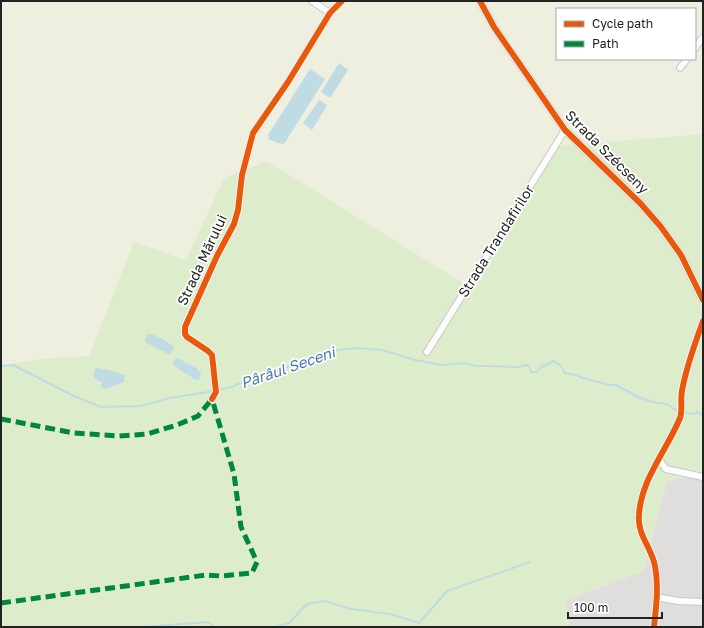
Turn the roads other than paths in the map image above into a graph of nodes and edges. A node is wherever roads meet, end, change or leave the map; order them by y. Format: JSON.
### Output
{"nodes":[{"id":1,"x":312,"y":1,"type":"edge"},
{"id":2,"x":342,"y":1,"type":"edge"},
{"id":3,"x":480,"y":1,"type":"edge"},
{"id":4,"x":330,"y":13,"type":"junction"},
{"id":5,"x":703,"y":37,"type":"edge"},
{"id":6,"x":696,"y":47,"type":"edge"},
{"id":7,"x":685,"y":60,"type":"edge"},
{"id":8,"x":680,"y":68,"type":"dead end"},
{"id":9,"x":564,"y":130,"type":"junction"},
{"id":10,"x":703,"y":300,"type":"edge"},
{"id":11,"x":703,"y":321,"type":"edge"},
{"id":12,"x":427,"y":352,"type":"dead end"},
{"id":13,"x":212,"y":399,"type":"dead end"},
{"id":14,"x":658,"y":460,"type":"junction"},
{"id":15,"x":703,"y":477,"type":"edge"},
{"id":16,"x":656,"y":597,"type":"junction"},
{"id":17,"x":703,"y":602,"type":"edge"},
{"id":18,"x":654,"y":627,"type":"edge"}],
"edges":[{"from":1,"to":4,"type":"street"},
{"from":2,"to":4,"type":"street","name":"Strada Mărului"},
{"from":3,"to":9,"type":"street","name":"Strada Szécseny"},
{"from":4,"to":13,"type":"street","name":"Strada Mărului"},
{"from":5,"to":6,"type":"street"},
{"from":7,"to":8,"type":"street"},
{"from":9,"to":10,"type":"street","name":"Strada Szécseny"},
{"from":9,"to":12,"type":"street","name":"Strada Trandafirilor"},
{"from":11,"to":14,"type":"street"},
{"from":14,"to":15,"type":"street"},
{"from":14,"to":16,"type":"street"},
{"from":16,"to":17,"type":"street"},
{"from":16,"to":18,"type":"street"}]}
